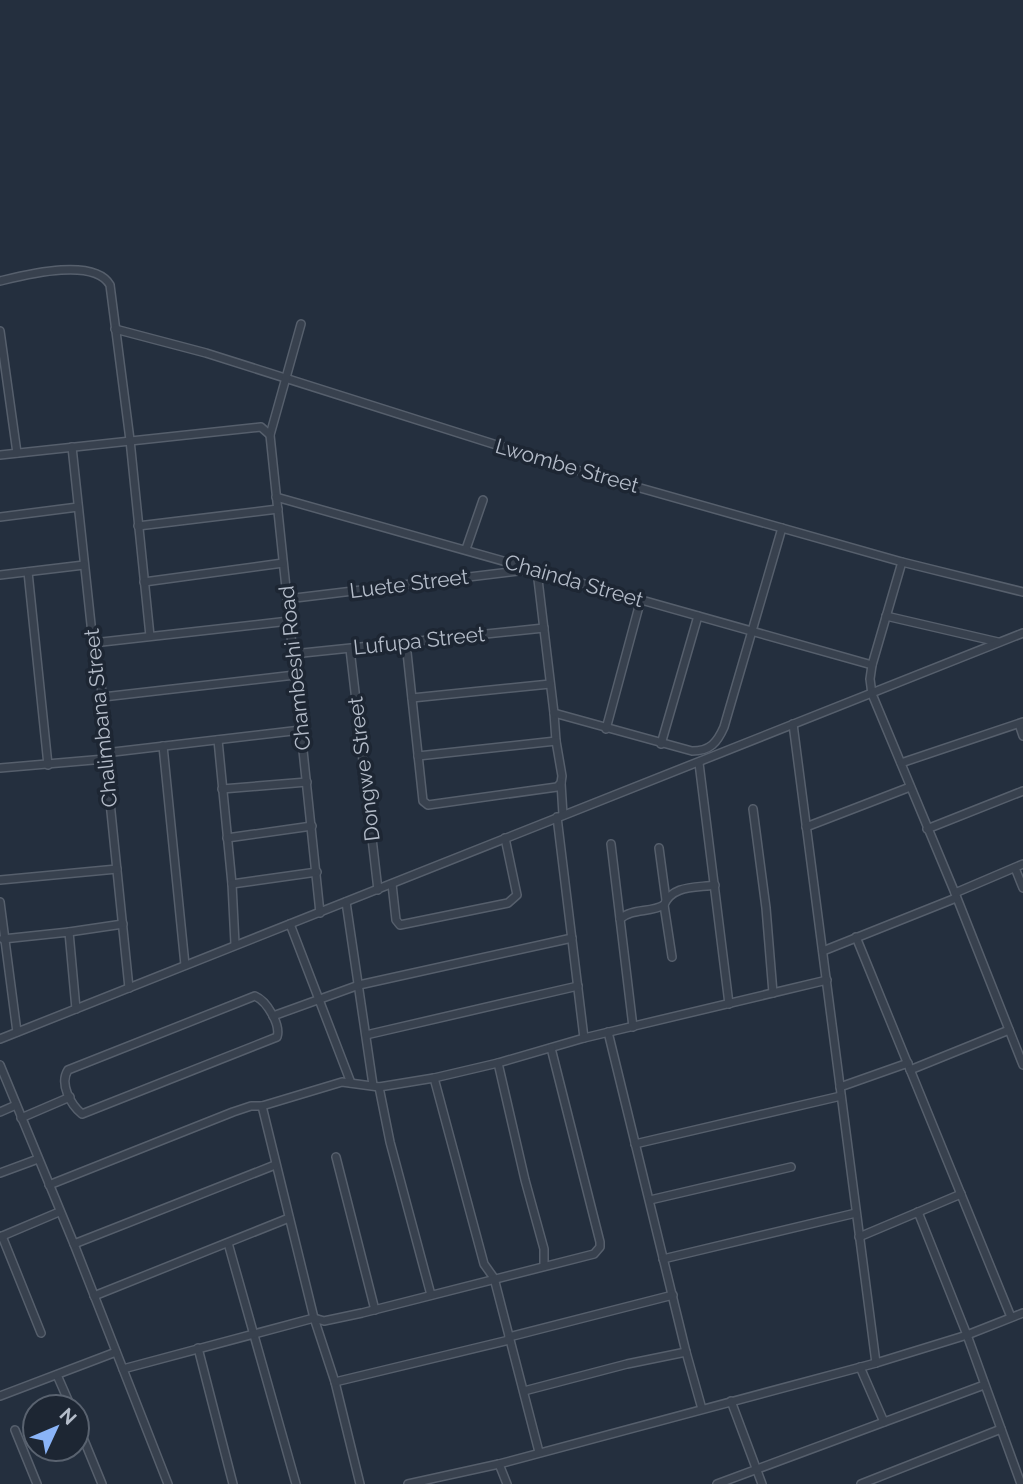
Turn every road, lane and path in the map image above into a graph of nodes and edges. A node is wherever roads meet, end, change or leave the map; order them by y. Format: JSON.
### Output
{"nodes":[{"id":1,"x":0,"y":281,"type":"edge"},
{"id":2,"x":301,"y":324,"type":"dead end"},
{"id":3,"x":115,"y":329,"type":"junction"},
{"id":4,"x":0,"y":331,"type":"edge"},
{"id":5,"x":284,"y":378,"type":"junction"},
{"id":6,"x":270,"y":435,"type":"junction"},
{"id":7,"x":130,"y":440,"type":"junction"},
{"id":8,"x":72,"y":447,"type":"junction"},
{"id":9,"x":17,"y":453,"type":"junction"},
{"id":10,"x":0,"y":455,"type":"edge"},
{"id":11,"x":276,"y":496,"type":"junction"},
{"id":12,"x":482,"y":500,"type":"dead end"},
{"id":13,"x":78,"y":507,"type":"junction"},
{"id":14,"x":278,"y":509,"type":"junction"},
{"id":15,"x":0,"y":517,"type":"edge"},
{"id":16,"x":138,"y":526,"type":"junction"},
{"id":17,"x":782,"y":528,"type":"junction"},
{"id":18,"x":466,"y":549,"type":"junction"},
{"id":19,"x":902,"y":562,"type":"junction"},
{"id":20,"x":284,"y":563,"type":"junction"},
{"id":21,"x":84,"y":565,"type":"junction"},
{"id":22,"x":534,"y":570,"type":"junction"},
{"id":23,"x":28,"y":572,"type":"junction"},
{"id":24,"x":0,"y":575,"type":"edge"},
{"id":25,"x":144,"y":582,"type":"junction"},
{"id":26,"x":1023,"y":592,"type":"edge"},
{"id":27,"x":287,"y":599,"type":"junction"},
{"id":28,"x":641,"y":599,"type":"junction"},
{"id":29,"x":698,"y":616,"type":"junction"},
{"id":30,"x":886,"y":616,"type":"junction"},
{"id":31,"x":289,"y":621,"type":"junction"},
{"id":32,"x":544,"y":628,"type":"junction"},
{"id":33,"x":751,"y":631,"type":"junction"},
{"id":34,"x":1023,"y":633,"type":"edge"},
{"id":35,"x":150,"y":636,"type":"junction"},
{"id":36,"x":1000,"y":642,"type":"junction"},
{"id":37,"x":93,"y":643,"type":"junction"},
{"id":38,"x":406,"y":643,"type":"junction"},
{"id":39,"x":350,"y":649,"type":"junction"},
{"id":40,"x":293,"y":654,"type":"junction"},
{"id":41,"x":872,"y":666,"type":"junction"},
{"id":42,"x":295,"y":675,"type":"junction"},
{"id":43,"x":550,"y":684,"type":"junction"},
{"id":44,"x":872,"y":694,"type":"junction"},
{"id":45,"x":103,"y":697,"type":"junction"},
{"id":46,"x":412,"y":698,"type":"junction"},
{"id":47,"x":554,"y":713,"type":"junction"},
{"id":48,"x":1021,"y":723,"type":"edge"},
{"id":49,"x":793,"y":724,"type":"junction"},
{"id":50,"x":606,"y":729,"type":"junction"},
{"id":51,"x":301,"y":730,"type":"junction"},
{"id":52,"x":1023,"y":736,"type":"edge"},
{"id":53,"x":218,"y":740,"type":"junction"},
{"id":54,"x":556,"y":741,"type":"junction"},
{"id":55,"x":660,"y":744,"type":"junction"},
{"id":56,"x":163,"y":746,"type":"junction"},
{"id":57,"x":704,"y":750,"type":"junction"},
{"id":58,"x":105,"y":756,"type":"junction"},
{"id":59,"x":418,"y":756,"type":"junction"},
{"id":60,"x":701,"y":762,"type":"junction"},
{"id":61,"x":901,"y":763,"type":"junction"},
{"id":62,"x":48,"y":765,"type":"junction"},
{"id":63,"x":0,"y":768,"type":"edge"},
{"id":64,"x":307,"y":782,"type":"junction"},
{"id":65,"x":561,"y":783,"type":"junction"},
{"id":66,"x":910,"y":787,"type":"junction"},
{"id":67,"x":222,"y":789,"type":"junction"},
{"id":68,"x":1023,"y":791,"type":"edge"},
{"id":69,"x":752,"y":809,"type":"dead end"},
{"id":70,"x":560,"y":816,"type":"junction"},
{"id":71,"x":312,"y":826,"type":"junction"},
{"id":72,"x":806,"y":827,"type":"junction"},
{"id":73,"x":927,"y":829,"type":"junction"},
{"id":74,"x":227,"y":838,"type":"junction"},
{"id":75,"x":505,"y":838,"type":"junction"},
{"id":76,"x":611,"y":844,"type":"dead end"},
{"id":77,"x":659,"y":848,"type":"dead end"},
{"id":78,"x":1023,"y":864,"type":"edge"},
{"id":79,"x":1015,"y":868,"type":"junction"},
{"id":80,"x":117,"y":869,"type":"junction"},
{"id":81,"x":317,"y":872,"type":"junction"},
{"id":82,"x":0,"y":880,"type":"edge"},
{"id":83,"x":232,"y":884,"type":"junction"},
{"id":84,"x":392,"y":884,"type":"junction"},
{"id":85,"x":715,"y":885,"type":"junction"},
{"id":86,"x":1023,"y":888,"type":"edge"},
{"id":87,"x":378,"y":890,"type":"junction"},
{"id":88,"x":955,"y":895,"type":"junction"},
{"id":89,"x":0,"y":902,"type":"edge"},
{"id":90,"x":345,"y":902,"type":"junction"},
{"id":91,"x":665,"y":903,"type":"junction"},
{"id":92,"x":320,"y":913,"type":"junction"},
{"id":93,"x":620,"y":919,"type":"junction"},
{"id":94,"x":123,"y":924,"type":"junction"},
{"id":95,"x":290,"y":924,"type":"junction"},
{"id":96,"x":69,"y":932,"type":"junction"},
{"id":97,"x":856,"y":937,"type":"junction"},
{"id":98,"x":572,"y":938,"type":"junction"},
{"id":99,"x":4,"y":939,"type":"junction"},
{"id":100,"x":235,"y":944,"type":"junction"},
{"id":101,"x":823,"y":951,"type":"junction"},
{"id":102,"x":672,"y":957,"type":"dead end"},
{"id":103,"x":186,"y":965,"type":"junction"},
{"id":104,"x":827,"y":979,"type":"junction"},
{"id":105,"x":359,"y":985,"type":"junction"},
{"id":106,"x":578,"y":986,"type":"junction"},
{"id":107,"x":130,"y":988,"type":"junction"},
{"id":108,"x":773,"y":993,"type":"junction"},
{"id":109,"x":318,"y":999,"type":"junction"},
{"id":110,"x":729,"y":1004,"type":"junction"},
{"id":111,"x":76,"y":1009,"type":"junction"},
{"id":112,"x":273,"y":1016,"type":"junction"},
{"id":113,"x":634,"y":1027,"type":"junction"},
{"id":114,"x":1009,"y":1030,"type":"junction"},
{"id":115,"x":17,"y":1032,"type":"junction"},
{"id":116,"x":608,"y":1032,"type":"junction"},
{"id":117,"x":366,"y":1035,"type":"junction"},
{"id":118,"x":584,"y":1038,"type":"junction"},
{"id":119,"x":0,"y":1039,"type":"edge"},
{"id":120,"x":551,"y":1048,"type":"junction"},
{"id":121,"x":499,"y":1063,"type":"junction"},
{"id":122,"x":0,"y":1065,"type":"edge"},
{"id":123,"x":1023,"y":1065,"type":"edge"},
{"id":124,"x":909,"y":1067,"type":"junction"},
{"id":125,"x":434,"y":1078,"type":"junction"},
{"id":126,"x":351,"y":1083,"type":"junction"},
{"id":127,"x":376,"y":1086,"type":"junction"},
{"id":128,"x":840,"y":1092,"type":"junction"},
{"id":129,"x":70,"y":1097,"type":"junction"},
{"id":130,"x":16,"y":1105,"type":"junction"},
{"id":131,"x":262,"y":1106,"type":"junction"},
{"id":132,"x":0,"y":1112,"type":"edge"},
{"id":133,"x":21,"y":1118,"type":"junction"},
{"id":134,"x":635,"y":1144,"type":"junction"},
{"id":135,"x":336,"y":1157,"type":"dead end"},
{"id":136,"x":38,"y":1159,"type":"junction"},
{"id":137,"x":275,"y":1165,"type":"junction"},
{"id":138,"x":791,"y":1167,"type":"dead end"},
{"id":139,"x":0,"y":1173,"type":"edge"},
{"id":140,"x":49,"y":1185,"type":"junction"},
{"id":141,"x":961,"y":1194,"type":"junction"},
{"id":142,"x":650,"y":1200,"type":"junction"},
{"id":143,"x":59,"y":1212,"type":"junction"},
{"id":144,"x":918,"y":1212,"type":"junction"},
{"id":145,"x":856,"y":1213,"type":"junction"},
{"id":146,"x":289,"y":1218,"type":"junction"},
{"id":147,"x":1,"y":1236,"type":"edge"},
{"id":148,"x":859,"y":1237,"type":"junction"},
{"id":149,"x":228,"y":1243,"type":"junction"},
{"id":150,"x":74,"y":1244,"type":"junction"},
{"id":151,"x":663,"y":1259,"type":"junction"},
{"id":152,"x":544,"y":1266,"type":"junction"},
{"id":153,"x":494,"y":1278,"type":"junction"},
{"id":154,"x":673,"y":1295,"type":"junction"},
{"id":155,"x":93,"y":1296,"type":"junction"},
{"id":156,"x":431,"y":1296,"type":"junction"},
{"id":157,"x":375,"y":1310,"type":"junction"},
{"id":158,"x":1023,"y":1313,"type":"edge"},
{"id":159,"x":1011,"y":1317,"type":"junction"},
{"id":160,"x":314,"y":1318,"type":"junction"},
{"id":161,"x":41,"y":1333,"type":"dead end"},
{"id":162,"x":253,"y":1335,"type":"junction"},
{"id":163,"x":967,"y":1335,"type":"junction"},
{"id":164,"x":509,"y":1338,"type":"junction"},
{"id":165,"x":198,"y":1348,"type":"junction"},
{"id":166,"x":116,"y":1352,"type":"junction"},
{"id":167,"x":686,"y":1352,"type":"junction"},
{"id":168,"x":876,"y":1363,"type":"junction"},
{"id":169,"x":860,"y":1367,"type":"junction"},
{"id":170,"x":123,"y":1369,"type":"junction"},
{"id":171,"x":57,"y":1375,"type":"junction"},
{"id":172,"x":335,"y":1382,"type":"junction"},
{"id":173,"x":984,"y":1385,"type":"junction"},
{"id":174,"x":524,"y":1391,"type":"junction"},
{"id":175,"x":65,"y":1393,"type":"edge"},
{"id":176,"x":0,"y":1396,"type":"edge"},
{"id":177,"x":731,"y":1401,"type":"junction"},
{"id":178,"x":702,"y":1409,"type":"junction"},
{"id":179,"x":884,"y":1422,"type":"junction"},
{"id":180,"x":1001,"y":1429,"type":"junction"},
{"id":181,"x":15,"y":1430,"type":"dead end"},
{"id":182,"x":538,"y":1452,"type":"junction"},
{"id":183,"x":91,"y":1457,"type":"edge"},
{"id":184,"x":499,"y":1464,"type":"junction"},
{"id":185,"x":755,"y":1469,"type":"junction"},
{"id":186,"x":37,"y":1484,"type":"edge"},
{"id":187,"x":102,"y":1484,"type":"edge"},
{"id":188,"x":168,"y":1484,"type":"edge"},
{"id":189,"x":233,"y":1484,"type":"edge"},
{"id":190,"x":296,"y":1484,"type":"edge"},
{"id":191,"x":360,"y":1484,"type":"edge"},
{"id":192,"x":408,"y":1484,"type":"edge"},
{"id":193,"x":506,"y":1484,"type":"edge"},
{"id":194,"x":717,"y":1484,"type":"edge"},
{"id":195,"x":762,"y":1484,"type":"edge"},
{"id":196,"x":861,"y":1484,"type":"edge"},
{"id":197,"x":1021,"y":1484,"type":"edge"}],
"edges":[{"from":1,"to":3,"type":"street"},
{"from":2,"to":5,"type":"street","name":"Chambeshi Road"},
{"from":3,"to":5,"type":"street","name":"Lwombe Street"},
{"from":3,"to":7,"type":"street"},
{"from":4,"to":9,"type":"street"},
{"from":5,"to":6,"type":"street","name":"Chambeshi Road"},
{"from":5,"to":17,"type":"street","name":"Lwombe Street"},
{"from":6,"to":7,"type":"street"},
{"from":6,"to":11,"type":"street","name":"Chambeshi Road"},
{"from":7,"to":8,"type":"street"},
{"from":7,"to":16,"type":"street"},
{"from":8,"to":9,"type":"street"},
{"from":8,"to":13,"type":"street","name":"Chalimbana Street"},
{"from":9,"to":10,"type":"street"},
{"from":11,"to":14,"type":"street","name":"Chambeshi Road"},
{"from":11,"to":18,"type":"street","name":"Chainda Street"},
{"from":12,"to":18,"type":"street"},
{"from":13,"to":15,"type":"street"},
{"from":13,"to":21,"type":"street","name":"Chalimbana Street"},
{"from":14,"to":16,"type":"street"},
{"from":14,"to":20,"type":"street","name":"Chambeshi Road"},
{"from":16,"to":25,"type":"street"},
{"from":17,"to":19,"type":"street","name":"Lwombe Street"},
{"from":17,"to":33,"type":"street"},
{"from":18,"to":22,"type":"street","name":"Chainda Street"},
{"from":19,"to":26,"type":"street","name":"Lwombe Street"},
{"from":19,"to":30,"type":"street"},
{"from":20,"to":25,"type":"street"},
{"from":20,"to":27,"type":"street","name":"Chambeshi Road"},
{"from":21,"to":23,"type":"street"},
{"from":21,"to":37,"type":"street","name":"Chalimbana Street"},
{"from":22,"to":27,"type":"street","name":"Luete Street"},
{"from":22,"to":28,"type":"street","name":"Chainda Street"},
{"from":22,"to":32,"type":"street"},
{"from":23,"to":24,"type":"street"},
{"from":23,"to":62,"type":"street"},
{"from":25,"to":35,"type":"street"},
{"from":27,"to":31,"type":"street","name":"Chambeshi Road"},
{"from":28,"to":29,"type":"street","name":"Chainda Street"},
{"from":28,"to":50,"type":"street"},
{"from":29,"to":33,"type":"street","name":"Chainda Street"},
{"from":29,"to":55,"type":"street"},
{"from":30,"to":36,"type":"street"},
{"from":30,"to":41,"type":"street"},
{"from":31,"to":35,"type":"street"},
{"from":31,"to":40,"type":"street","name":"Chambeshi Road"},
{"from":32,"to":38,"type":"street","name":"Lufupa Street"},
{"from":32,"to":43,"type":"street"},
{"from":33,"to":41,"type":"street","name":"Chainda Street"},
{"from":33,"to":57,"type":"street"},
{"from":34,"to":36,"type":"street"},
{"from":35,"to":37,"type":"street"},
{"from":36,"to":44,"type":"street"},
{"from":37,"to":45,"type":"street","name":"Chalimbana Street"},
{"from":38,"to":39,"type":"street","name":"Lufupa Street"},
{"from":38,"to":46,"type":"street"},
{"from":39,"to":40,"type":"street","name":"Lufupa Street"},
{"from":39,"to":87,"type":"street","name":"Dongwe Street"},
{"from":40,"to":42,"type":"street","name":"Chambeshi Road"},
{"from":41,"to":44,"type":"street"},
{"from":42,"to":45,"type":"street"},
{"from":42,"to":51,"type":"street","name":"Chambeshi Road"},
{"from":43,"to":46,"type":"street"},
{"from":43,"to":47,"type":"street"},
{"from":44,"to":49,"type":"street"},
{"from":44,"to":61,"type":"street"},
{"from":45,"to":58,"type":"street","name":"Chalimbana Street"},
{"from":46,"to":59,"type":"street"},
{"from":47,"to":50,"type":"street"},
{"from":47,"to":54,"type":"street"},
{"from":48,"to":52,"type":"street"},
{"from":48,"to":61,"type":"street"},
{"from":49,"to":60,"type":"street"},
{"from":49,"to":72,"type":"street"},
{"from":50,"to":55,"type":"street"},
{"from":51,"to":53,"type":"street"},
{"from":51,"to":64,"type":"street","name":"Chambeshi Road"},
{"from":53,"to":56,"type":"street"},
{"from":53,"to":67,"type":"street"},
{"from":54,"to":59,"type":"street"},
{"from":54,"to":65,"type":"street"},
{"from":55,"to":57,"type":"street"},
{"from":56,"to":58,"type":"street"},
{"from":56,"to":103,"type":"street"},
{"from":57,"to":60,"type":"street"},
{"from":58,"to":62,"type":"street"},
{"from":58,"to":80,"type":"street","name":"Chalimbana Street"},
{"from":59,"to":65,"type":"street"},
{"from":60,"to":70,"type":"street"},
{"from":60,"to":85,"type":"street"},
{"from":61,"to":66,"type":"street"},
{"from":62,"to":63,"type":"street"},
{"from":64,"to":67,"type":"street"},
{"from":64,"to":71,"type":"street","name":"Chambeshi Road"},
{"from":65,"to":70,"type":"street"},
{"from":66,"to":72,"type":"street"},
{"from":66,"to":73,"type":"street"},
{"from":67,"to":74,"type":"street"},
{"from":68,"to":73,"type":"street"},
{"from":69,"to":108,"type":"street"},
{"from":70,"to":75,"type":"street"},
{"from":70,"to":98,"type":"street"},
{"from":71,"to":74,"type":"street"},
{"from":71,"to":81,"type":"street","name":"Chambeshi Road"},
{"from":72,"to":101,"type":"street"},
{"from":73,"to":88,"type":"street"},
{"from":74,"to":83,"type":"street"},
{"from":75,"to":84,"type":"street"},
{"from":75,"to":84,"type":"street"},
{"from":76,"to":93,"type":"street"},
{"from":77,"to":91,"type":"street"},
{"from":78,"to":79,"type":"street"},
{"from":79,"to":86,"type":"street"},
{"from":79,"to":88,"type":"street"},
{"from":80,"to":82,"type":"street"},
{"from":80,"to":94,"type":"street","name":"Chalimbana Street"},
{"from":81,"to":83,"type":"street"},
{"from":81,"to":92,"type":"street","name":"Chambeshi Road"},
{"from":83,"to":100,"type":"street"},
{"from":84,"to":87,"type":"street"},
{"from":85,"to":91,"type":"street"},
{"from":85,"to":110,"type":"street"},
{"from":87,"to":90,"type":"street"},
{"from":88,"to":97,"type":"street"},
{"from":88,"to":114,"type":"street"},
{"from":89,"to":99,"type":"street"},
{"from":90,"to":92,"type":"street"},
{"from":90,"to":105,"type":"street"},
{"from":91,"to":93,"type":"street"},
{"from":91,"to":102,"type":"street"},
{"from":92,"to":95,"type":"street"},
{"from":93,"to":113,"type":"street"},
{"from":94,"to":96,"type":"street"},
{"from":94,"to":107,"type":"street","name":"Chalimbana Street"},
{"from":95,"to":100,"type":"street"},
{"from":95,"to":109,"type":"street"},
{"from":96,"to":99,"type":"street"},
{"from":96,"to":111,"type":"street"},
{"from":97,"to":101,"type":"street"},
{"from":97,"to":124,"type":"street"},
{"from":98,"to":105,"type":"street"},
{"from":98,"to":106,"type":"street"},
{"from":99,"to":115,"type":"street"},
{"from":100,"to":103,"type":"street"},
{"from":101,"to":104,"type":"street"},
{"from":103,"to":107,"type":"street"},
{"from":104,"to":108,"type":"street"},
{"from":104,"to":128,"type":"street"},
{"from":105,"to":109,"type":"street"},
{"from":105,"to":117,"type":"street"},
{"from":106,"to":117,"type":"street"},
{"from":106,"to":118,"type":"street"},
{"from":107,"to":111,"type":"street"},
{"from":108,"to":110,"type":"street"},
{"from":109,"to":112,"type":"street"},
{"from":109,"to":126,"type":"street"},
{"from":110,"to":113,"type":"street"},
{"from":111,"to":115,"type":"street"},
{"from":112,"to":129,"type":"street"},
{"from":112,"to":129,"type":"street"},
{"from":113,"to":116,"type":"street"},
{"from":114,"to":123,"type":"street"},
{"from":114,"to":124,"type":"street"},
{"from":115,"to":119,"type":"street"},
{"from":116,"to":118,"type":"street"},
{"from":116,"to":134,"type":"street"},
{"from":117,"to":127,"type":"street"},
{"from":118,"to":120,"type":"street"},
{"from":120,"to":121,"type":"street"},
{"from":120,"to":152,"type":"street"},
{"from":121,"to":125,"type":"street"},
{"from":121,"to":152,"type":"street"},
{"from":122,"to":130,"type":"street"},
{"from":124,"to":128,"type":"street"},
{"from":124,"to":141,"type":"street"},
{"from":125,"to":127,"type":"street"},
{"from":125,"to":153,"type":"street"},
{"from":126,"to":127,"type":"street"},
{"from":126,"to":131,"type":"street"},
{"from":127,"to":156,"type":"street"},
{"from":128,"to":134,"type":"street"},
{"from":128,"to":145,"type":"street"},
{"from":129,"to":133,"type":"street"},
{"from":130,"to":132,"type":"street"},
{"from":130,"to":133,"type":"street"},
{"from":131,"to":137,"type":"street"},
{"from":131,"to":140,"type":"street"},
{"from":133,"to":136,"type":"street"},
{"from":134,"to":142,"type":"street"},
{"from":135,"to":157,"type":"street"},
{"from":136,"to":139,"type":"street"},
{"from":136,"to":140,"type":"street"},
{"from":137,"to":146,"type":"street"},
{"from":137,"to":150,"type":"street"},
{"from":138,"to":142,"type":"street"},
{"from":140,"to":143,"type":"street"},
{"from":141,"to":144,"type":"street"},
{"from":141,"to":159,"type":"street"},
{"from":142,"to":151,"type":"street"},
{"from":143,"to":147,"type":"street"},
{"from":143,"to":150,"type":"street"},
{"from":144,"to":148,"type":"street"},
{"from":144,"to":163,"type":"street"},
{"from":145,"to":148,"type":"street"},
{"from":145,"to":151,"type":"street"},
{"from":146,"to":149,"type":"street"},
{"from":146,"to":160,"type":"street"},
{"from":147,"to":161,"type":"street"},
{"from":148,"to":168,"type":"street"},
{"from":149,"to":155,"type":"street"},
{"from":149,"to":162,"type":"street"},
{"from":150,"to":155,"type":"street"},
{"from":151,"to":154,"type":"street"},
{"from":152,"to":153,"type":"street"},
{"from":153,"to":156,"type":"street"},
{"from":153,"to":164,"type":"street"},
{"from":154,"to":164,"type":"street"},
{"from":154,"to":167,"type":"street"},
{"from":155,"to":166,"type":"street"},
{"from":156,"to":157,"type":"street"},
{"from":157,"to":160,"type":"street"},
{"from":158,"to":159,"type":"street"},
{"from":159,"to":163,"type":"street"},
{"from":160,"to":162,"type":"street"},
{"from":160,"to":172,"type":"street"},
{"from":162,"to":165,"type":"street"},
{"from":162,"to":190,"type":"street"},
{"from":163,"to":168,"type":"street"},
{"from":163,"to":173,"type":"street"},
{"from":164,"to":172,"type":"street"},
{"from":164,"to":174,"type":"street"},
{"from":165,"to":170,"type":"street"},
{"from":165,"to":189,"type":"street"},
{"from":166,"to":170,"type":"street"},
{"from":166,"to":171,"type":"street"},
{"from":167,"to":174,"type":"street"},
{"from":167,"to":178,"type":"street"},
{"from":168,"to":169,"type":"street"},
{"from":169,"to":177,"type":"street"},
{"from":169,"to":179,"type":"street"},
{"from":170,"to":188,"type":"street"},
{"from":171,"to":175,"type":"street"},
{"from":171,"to":176,"type":"street"},
{"from":172,"to":191,"type":"street"},
{"from":173,"to":179,"type":"street"},
{"from":173,"to":180,"type":"street"},
{"from":174,"to":182,"type":"street"},
{"from":177,"to":178,"type":"street"},
{"from":177,"to":185,"type":"street"},
{"from":178,"to":182,"type":"street"},
{"from":179,"to":185,"type":"street"},
{"from":180,"to":196,"type":"street"},
{"from":180,"to":197,"type":"street"},
{"from":181,"to":186,"type":"street"},
{"from":182,"to":184,"type":"street"},
{"from":183,"to":187,"type":"street"},
{"from":184,"to":192,"type":"street"},
{"from":184,"to":193,"type":"street"},
{"from":185,"to":194,"type":"street"},
{"from":185,"to":195,"type":"street"}]}
